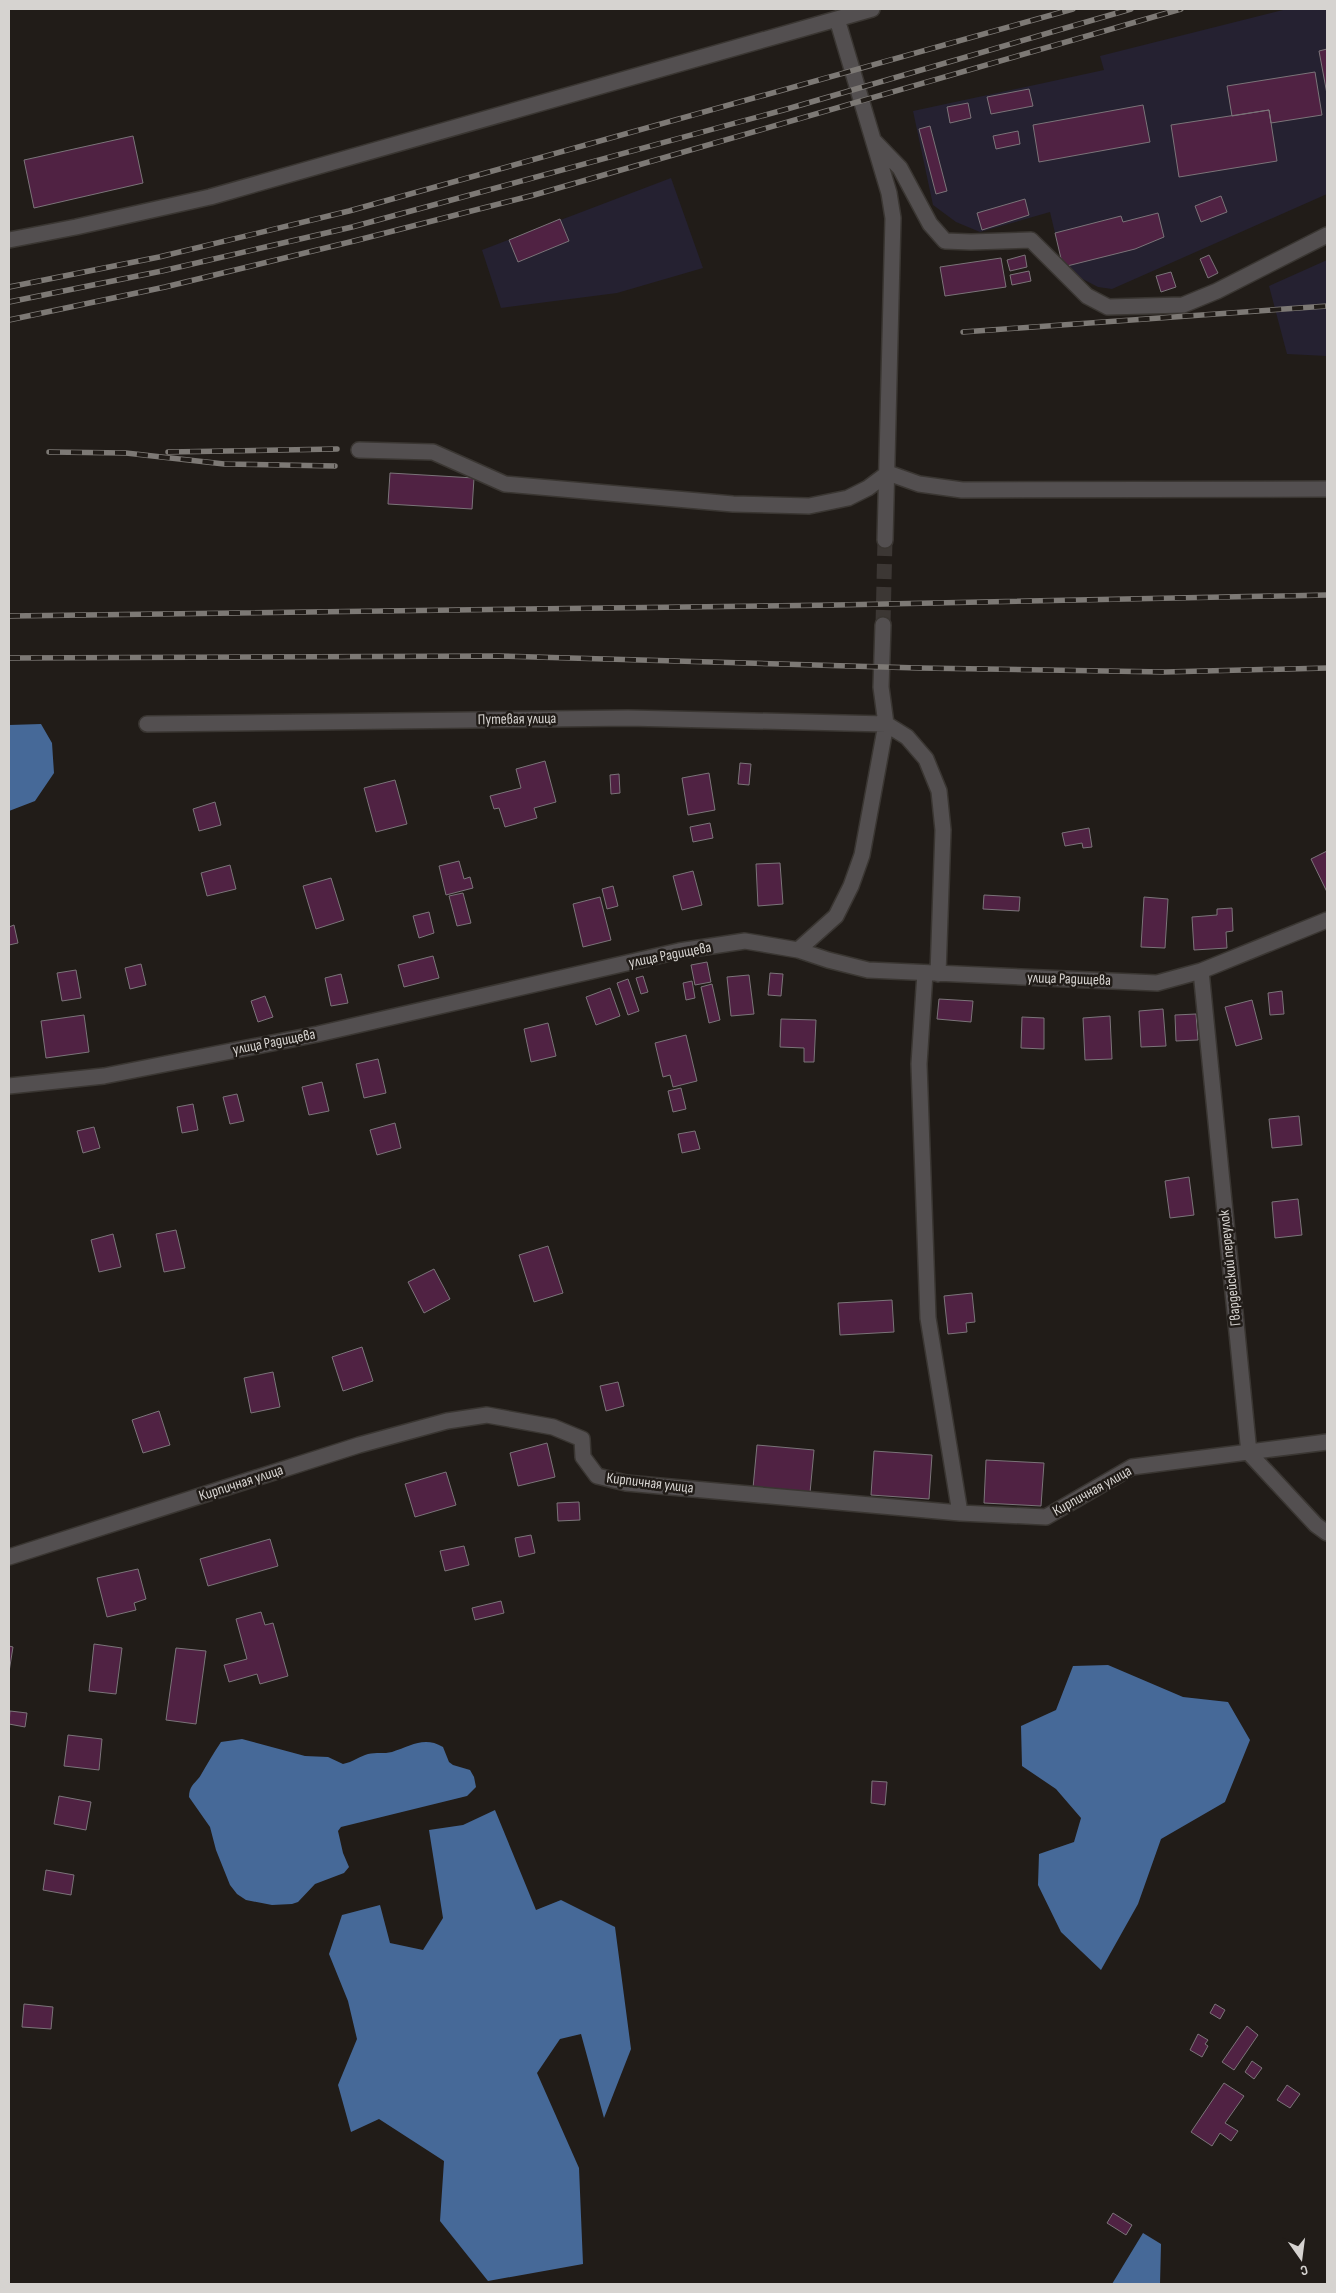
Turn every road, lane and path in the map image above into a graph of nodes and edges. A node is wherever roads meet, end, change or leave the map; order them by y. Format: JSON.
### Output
{"nodes":[{"id":1,"x":872,"y":9,"type":"edge"},
{"id":2,"x":837,"y":19,"type":"junction"},
{"id":3,"x":875,"y":142,"type":"junction"},
{"id":4,"x":1327,"y":235,"type":"edge"},
{"id":5,"x":9,"y":240,"type":"edge"},
{"id":6,"x":359,"y":450,"type":"dead end"},
{"id":7,"x":888,"y":473,"type":"junction"},
{"id":8,"x":1327,"y":489,"type":"edge"},
{"id":9,"x":885,"y":540,"type":"tunnel mouth"},
{"id":10,"x":883,"y":625,"type":"tunnel mouth"},
{"id":11,"x":147,"y":724,"type":"dead end"},
{"id":12,"x":886,"y":724,"type":"junction"},
{"id":13,"x":1327,"y":920,"type":"edge"},
{"id":14,"x":798,"y":950,"type":"junction"},
{"id":15,"x":1201,"y":971,"type":"junction"},
{"id":16,"x":932,"y":974,"type":"junction"},
{"id":17,"x":9,"y":1086,"type":"edge"},
{"id":18,"x":1327,"y":1442,"type":"edge"},
{"id":19,"x":1249,"y":1453,"type":"junction"},
{"id":20,"x":960,"y":1514,"type":"junction"},
{"id":21,"x":1327,"y":1533,"type":"edge"},
{"id":22,"x":9,"y":1557,"type":"edge"}],
"edges":[{"from":1,"to":2,"type":"street"},
{"from":2,"to":3,"type":"street"},
{"from":2,"to":5,"type":"street"},
{"from":3,"to":4,"type":"street"},
{"from":3,"to":7,"type":"street"},
{"from":6,"to":7,"type":"street"},
{"from":7,"to":8,"type":"street"},
{"from":7,"to":9,"type":"street"},
{"from":10,"to":12,"type":"street"},
{"from":11,"to":12,"type":"street","name":"Путевая улица"},
{"from":12,"to":14,"type":"street"},
{"from":12,"to":16,"type":"street"},
{"from":13,"to":15,"type":"street","name":"улица Радищева"},
{"from":14,"to":16,"type":"street","name":"улица Радищева"},
{"from":14,"to":17,"type":"street","name":"улица Радищева"},
{"from":15,"to":16,"type":"street","name":"улица Радищева"},
{"from":15,"to":19,"type":"street","name":"Гвардейский переулок"},
{"from":16,"to":20,"type":"street"},
{"from":18,"to":19,"type":"street","name":"Кирпичная улица"},
{"from":19,"to":20,"type":"street","name":"Кирпичная улица"},
{"from":19,"to":21,"type":"street"},
{"from":20,"to":22,"type":"street","name":"Кирпичная улица"}]}
